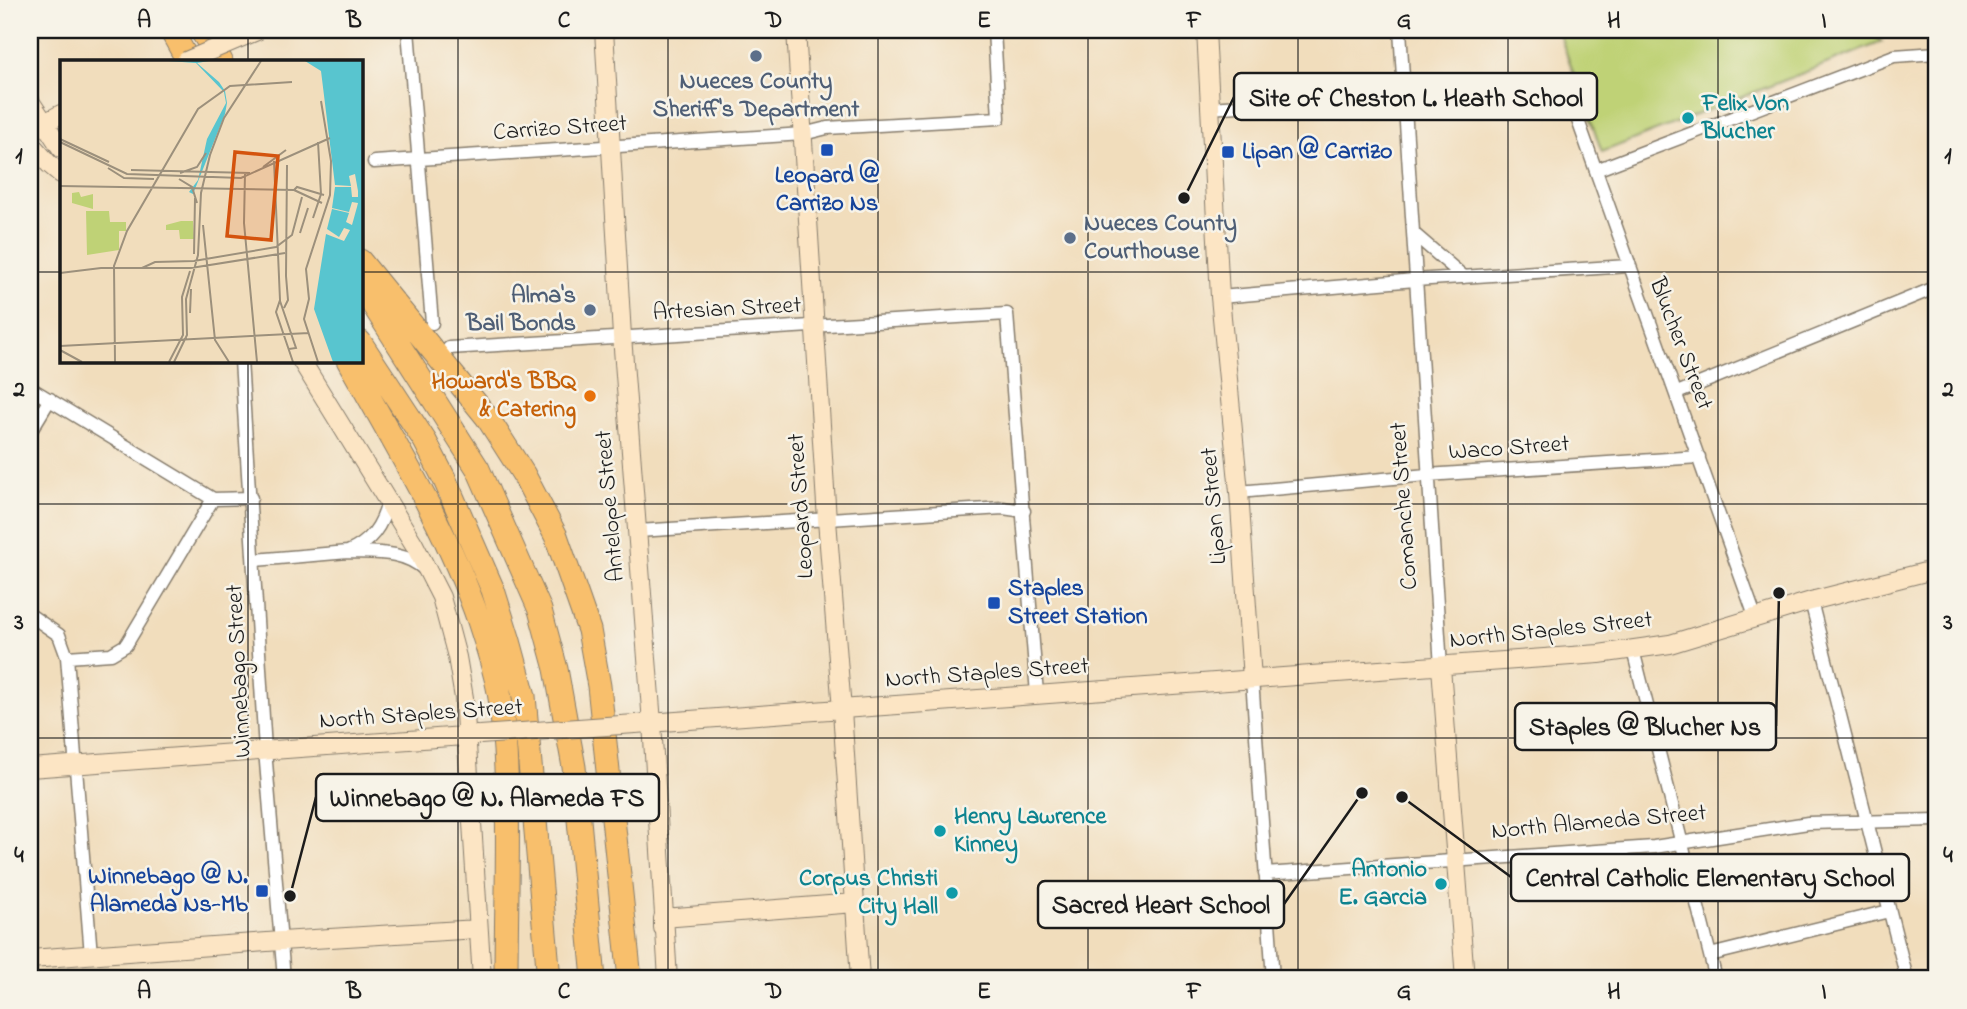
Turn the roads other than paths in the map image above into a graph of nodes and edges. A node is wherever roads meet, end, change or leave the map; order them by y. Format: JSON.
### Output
{"nodes":[{"id":1,"x":171,"y":30,"type":"edge"},
{"id":2,"x":201,"y":30,"type":"edge"},
{"id":3,"x":259,"y":30,"type":"edge"},
{"id":4,"x":408,"y":30,"type":"edge"},
{"id":5,"x":604,"y":30,"type":"edge"},
{"id":6,"x":796,"y":30,"type":"edge"},
{"id":7,"x":994,"y":30,"type":"edge"},
{"id":8,"x":1206,"y":30,"type":"edge"},
{"id":9,"x":1400,"y":30,"type":"edge"},
{"id":10,"x":1937,"y":53,"type":"edge"},
{"id":11,"x":186,"y":60,"type":"edge"},
{"id":12,"x":189,"y":60,"type":"edge"},
{"id":13,"x":220,"y":60,"type":"edge"},
{"id":14,"x":1404,"y":95,"type":"junction"},
{"id":15,"x":30,"y":101,"type":"edge"},
{"id":16,"x":1209,"y":108,"type":"junction"},
{"id":17,"x":60,"y":114,"type":"edge"},
{"id":18,"x":36,"y":126,"type":"edge"},
{"id":19,"x":803,"y":134,"type":"junction"},
{"id":20,"x":30,"y":143,"type":"edge"},
{"id":21,"x":611,"y":146,"type":"junction"},
{"id":22,"x":60,"y":147,"type":"edge"},
{"id":23,"x":417,"y":159,"type":"junction"},
{"id":24,"x":374,"y":162,"type":"dead end"},
{"id":25,"x":1596,"y":170,"type":"junction"},
{"id":26,"x":60,"y":173,"type":"edge"},
{"id":27,"x":1413,"y":233,"type":"junction"},
{"id":28,"x":362,"y":263,"type":"edge"},
{"id":29,"x":1628,"y":266,"type":"junction"},
{"id":30,"x":1464,"y":277,"type":"junction"},
{"id":31,"x":1415,"y":281,"type":"junction"},
{"id":32,"x":362,"y":287,"type":"edge"},
{"id":33,"x":1937,"y":287,"type":"edge"},
{"id":34,"x":1220,"y":297,"type":"junction"},
{"id":35,"x":432,"y":324,"type":"dead end"},
{"id":36,"x":814,"y":327,"type":"junction"},
{"id":37,"x":622,"y":336,"type":"junction"},
{"id":38,"x":362,"y":345,"type":"edge"},
{"id":39,"x":449,"y":348,"type":"dead end"},
{"id":40,"x":241,"y":362,"type":"edge"},
{"id":41,"x":250,"y":362,"type":"edge"},
{"id":42,"x":302,"y":362,"type":"edge"},
{"id":43,"x":349,"y":362,"type":"edge"},
{"id":44,"x":243,"y":381,"type":"junction"},
{"id":45,"x":30,"y":388,"type":"edge"},
{"id":46,"x":1677,"y":393,"type":"junction"},
{"id":47,"x":50,"y":399,"type":"junction"},
{"id":48,"x":30,"y":432,"type":"edge"},
{"id":49,"x":1699,"y":457,"type":"junction"},
{"id":50,"x":1427,"y":475,"type":"junction"},
{"id":51,"x":1239,"y":492,"type":"junction"},
{"id":52,"x":251,"y":498,"type":"junction"},
{"id":53,"x":214,"y":499,"type":"junction"},
{"id":54,"x":388,"y":502,"type":"junction"},
{"id":55,"x":1024,"y":511,"type":"junction"},
{"id":56,"x":827,"y":520,"type":"junction"},
{"id":57,"x":638,"y":531,"type":"junction"},
{"id":58,"x":348,"y":552,"type":"junction"},
{"id":59,"x":255,"y":560,"type":"junction"},
{"id":60,"x":1937,"y":569,"type":"edge"},
{"id":61,"x":429,"y":574,"type":"junction"},
{"id":62,"x":1811,"y":601,"type":"junction"},
{"id":63,"x":30,"y":615,"type":"edge"},
{"id":64,"x":1756,"y":619,"type":"junction"},
{"id":65,"x":1633,"y":650,"type":"junction"},
{"id":66,"x":67,"y":657,"type":"junction"},
{"id":67,"x":1441,"y":667,"type":"junction"},
{"id":68,"x":1252,"y":679,"type":"junction"},
{"id":69,"x":1037,"y":694,"type":"junction"},
{"id":70,"x":842,"y":710,"type":"junction"},
{"id":71,"x":643,"y":723,"type":"junction"},
{"id":72,"x":473,"y":735,"type":"junction"},
{"id":73,"x":265,"y":750,"type":"junction"},
{"id":74,"x":75,"y":765,"type":"junction"},
{"id":75,"x":30,"y":768,"type":"edge"},
{"id":76,"x":506,"y":768,"type":"junction"},
{"id":77,"x":1937,"y":820,"type":"edge"},
{"id":78,"x":1866,"y":821,"type":"junction"},
{"id":79,"x":1681,"y":842,"type":"junction"},
{"id":80,"x":1456,"y":860,"type":"junction"},
{"id":81,"x":1265,"y":874,"type":"junction"},
{"id":82,"x":855,"y":903,"type":"junction"},
{"id":83,"x":1889,"y":911,"type":"junction"},
{"id":84,"x":663,"y":918,"type":"junction"},
{"id":85,"x":478,"y":929,"type":"junction"},
{"id":86,"x":281,"y":940,"type":"junction"},
{"id":87,"x":91,"y":955,"type":"junction"},
{"id":88,"x":1710,"y":955,"type":"junction"},
{"id":89,"x":30,"y":959,"type":"edge"},
{"id":90,"x":284,"y":979,"type":"edge"},
{"id":91,"x":482,"y":979,"type":"edge"},
{"id":92,"x":506,"y":979,"type":"edge"},
{"id":93,"x":519,"y":979,"type":"edge"},
{"id":94,"x":550,"y":979,"type":"edge"},
{"id":95,"x":594,"y":979,"type":"edge"},
{"id":96,"x":630,"y":979,"type":"edge"},
{"id":97,"x":666,"y":979,"type":"edge"},
{"id":98,"x":860,"y":979,"type":"edge"},
{"id":99,"x":1273,"y":979,"type":"edge"},
{"id":100,"x":1465,"y":979,"type":"edge"},
{"id":101,"x":1716,"y":979,"type":"edge"},
{"id":102,"x":1906,"y":979,"type":"edge"}],
"edges":[{"from":1,"to":11,"type":"highway"},
{"from":2,"to":13,"type":"highway"},
{"from":3,"to":12,"type":"main road","bridge":true},
{"from":4,"to":23,"type":"street"},
{"from":5,"to":21,"type":"main road","name":"Antelope Street"},
{"from":6,"to":19,"type":"main road","name":"Leopard Street"},
{"from":7,"to":19,"type":"street","name":"Carrizo Street"},
{"from":8,"to":16,"type":"main road","name":"Lipan Street"},
{"from":9,"to":14,"type":"street","name":"Comanche Street"},
{"from":10,"to":25,"type":"street"},
{"from":14,"to":16,"type":"street"},
{"from":14,"to":25,"type":"street","name":"Blucher Street"},
{"from":14,"to":27,"type":"street","name":"Comanche Street"},
{"from":15,"to":18,"type":"main road"},
{"from":16,"to":34,"type":"main road","name":"Lipan Street"},
{"from":17,"to":18,"type":"main road"},
{"from":18,"to":22,"type":"main road"},
{"from":19,"to":21,"type":"street","name":"Carrizo Street"},
{"from":19,"to":36,"type":"main road","name":"Leopard Street"},
{"from":20,"to":26,"type":"main road"},
{"from":21,"to":23,"type":"street","name":"Carrizo Street"},
{"from":21,"to":37,"type":"main road","name":"Antelope Street"},
{"from":23,"to":24,"type":"street","name":"Carrizo Street"},
{"from":23,"to":35,"type":"street"},
{"from":25,"to":29,"type":"street","name":"Blucher Street"},
{"from":27,"to":30,"type":"street"},
{"from":27,"to":31,"type":"street","name":"Comanche Street"},
{"from":28,"to":96,"type":"highway"},
{"from":29,"to":30,"type":"street"},
{"from":29,"to":46,"type":"street","name":"Blucher Street"},
{"from":30,"to":31,"type":"street"},
{"from":31,"to":34,"type":"street"},
{"from":31,"to":50,"type":"street","name":"Comanche Street"},
{"from":32,"to":95,"type":"highway"},
{"from":33,"to":46,"type":"street"},
{"from":34,"to":51,"type":"main road","name":"Lipan Street"},
{"from":36,"to":37,"type":"street","name":"Artesian Street"},
{"from":36,"to":55,"type":"street","name":"Artesian Street"},
{"from":36,"to":56,"type":"main road","name":"Leopard Street"},
{"from":37,"to":39,"type":"street","name":"Artesian Street"},
{"from":37,"to":57,"type":"main road","name":"Antelope Street"},
{"from":38,"to":94,"type":"highway"},
{"from":40,"to":44,"type":"street","name":"Winnebago Street"},
{"from":41,"to":44,"type":"street"},
{"from":42,"to":54,"type":"main road"},
{"from":43,"to":76,"type":"highway"},
{"from":44,"to":52,"type":"street","name":"Winnebago Street"},
{"from":45,"to":47,"type":"street"},
{"from":46,"to":49,"type":"street","name":"Blucher Street"},
{"from":47,"to":48,"type":"street"},
{"from":47,"to":53,"type":"street"},
{"from":49,"to":50,"type":"street","name":"Waco Street"},
{"from":49,"to":64,"type":"street","name":"Blucher Street"},
{"from":50,"to":51,"type":"street","name":"Waco Street"},
{"from":50,"to":67,"type":"street","name":"Comanche Street"},
{"from":51,"to":68,"type":"main road","name":"Lipan Street"},
{"from":52,"to":53,"type":"street"},
{"from":52,"to":59,"type":"street","name":"Winnebago Street"},
{"from":53,"to":66,"type":"street"},
{"from":54,"to":58,"type":"street"},
{"from":54,"to":61,"type":"main road"},
{"from":55,"to":56,"type":"street"},
{"from":55,"to":69,"type":"street"},
{"from":56,"to":57,"type":"street"},
{"from":56,"to":70,"type":"main road","name":"Leopard Street"},
{"from":57,"to":71,"type":"main road","name":"Antelope Street"},
{"from":58,"to":59,"type":"street"},
{"from":58,"to":61,"type":"street"},
{"from":59,"to":73,"type":"street","name":"Winnebago Street"},
{"from":60,"to":62,"type":"main road","name":"North Staples Street"},
{"from":61,"to":72,"type":"main road"},
{"from":62,"to":64,"type":"main road","name":"North Staples Street"},
{"from":62,"to":78,"type":"street"},
{"from":63,"to":66,"type":"street"},
{"from":64,"to":65,"type":"main road","name":"North Staples Street"},
{"from":65,"to":67,"type":"main road","name":"North Staples Street"},
{"from":65,"to":79,"type":"street"},
{"from":66,"to":74,"type":"street"},
{"from":67,"to":68,"type":"main road","name":"North Staples Street"},
{"from":67,"to":80,"type":"main road","name":"Comanche Street"},
{"from":68,"to":69,"type":"main road","name":"North Staples Street"},
{"from":68,"to":81,"type":"street","name":"Lipan Street"},
{"from":69,"to":70,"type":"main road","name":"North Staples Street"},
{"from":70,"to":71,"type":"main road","name":"North Staples Street"},
{"from":70,"to":82,"type":"main road","name":"Leopard Street"},
{"from":71,"to":72,"type":"main road","name":"North Staples Street","bridge":true},
{"from":71,"to":84,"type":"main road","name":"Antelope Street"},
{"from":72,"to":73,"type":"main road","name":"North Staples Street"},
{"from":72,"to":85,"type":"main road"},
{"from":73,"to":74,"type":"main road","name":"North Staples Street"},
{"from":73,"to":86,"type":"street","name":"Winnebago Street"},
{"from":74,"to":75,"type":"main road","name":"North Staples Street"},
{"from":74,"to":87,"type":"street"},
{"from":76,"to":92,"type":"highway"},
{"from":76,"to":93,"type":"highway"},
{"from":77,"to":78,"type":"street","name":"North Alameda Street"},
{"from":78,"to":79,"type":"street","name":"North Alameda Street"},
{"from":78,"to":83,"type":"street"},
{"from":79,"to":80,"type":"street","name":"North Alameda Street"},
{"from":79,"to":88,"type":"street"},
{"from":80,"to":81,"type":"street","name":"North Alameda Street"},
{"from":80,"to":100,"type":"main road","name":"Comanche Street"},
{"from":81,"to":99,"type":"street","name":"Lipan Street"},
{"from":82,"to":84,"type":"main road"},
{"from":82,"to":98,"type":"main road","name":"Leopard Street"},
{"from":83,"to":88,"type":"street"},
{"from":83,"to":102,"type":"street"},
{"from":84,"to":97,"type":"main road","name":"Antelope Street"},
{"from":85,"to":86,"type":"main road"},
{"from":85,"to":91,"type":"main road"},
{"from":86,"to":87,"type":"main road"},
{"from":86,"to":90,"type":"street","name":"Winnebago Street"},
{"from":87,"to":89,"type":"main road"},
{"from":88,"to":101,"type":"street"}]}
